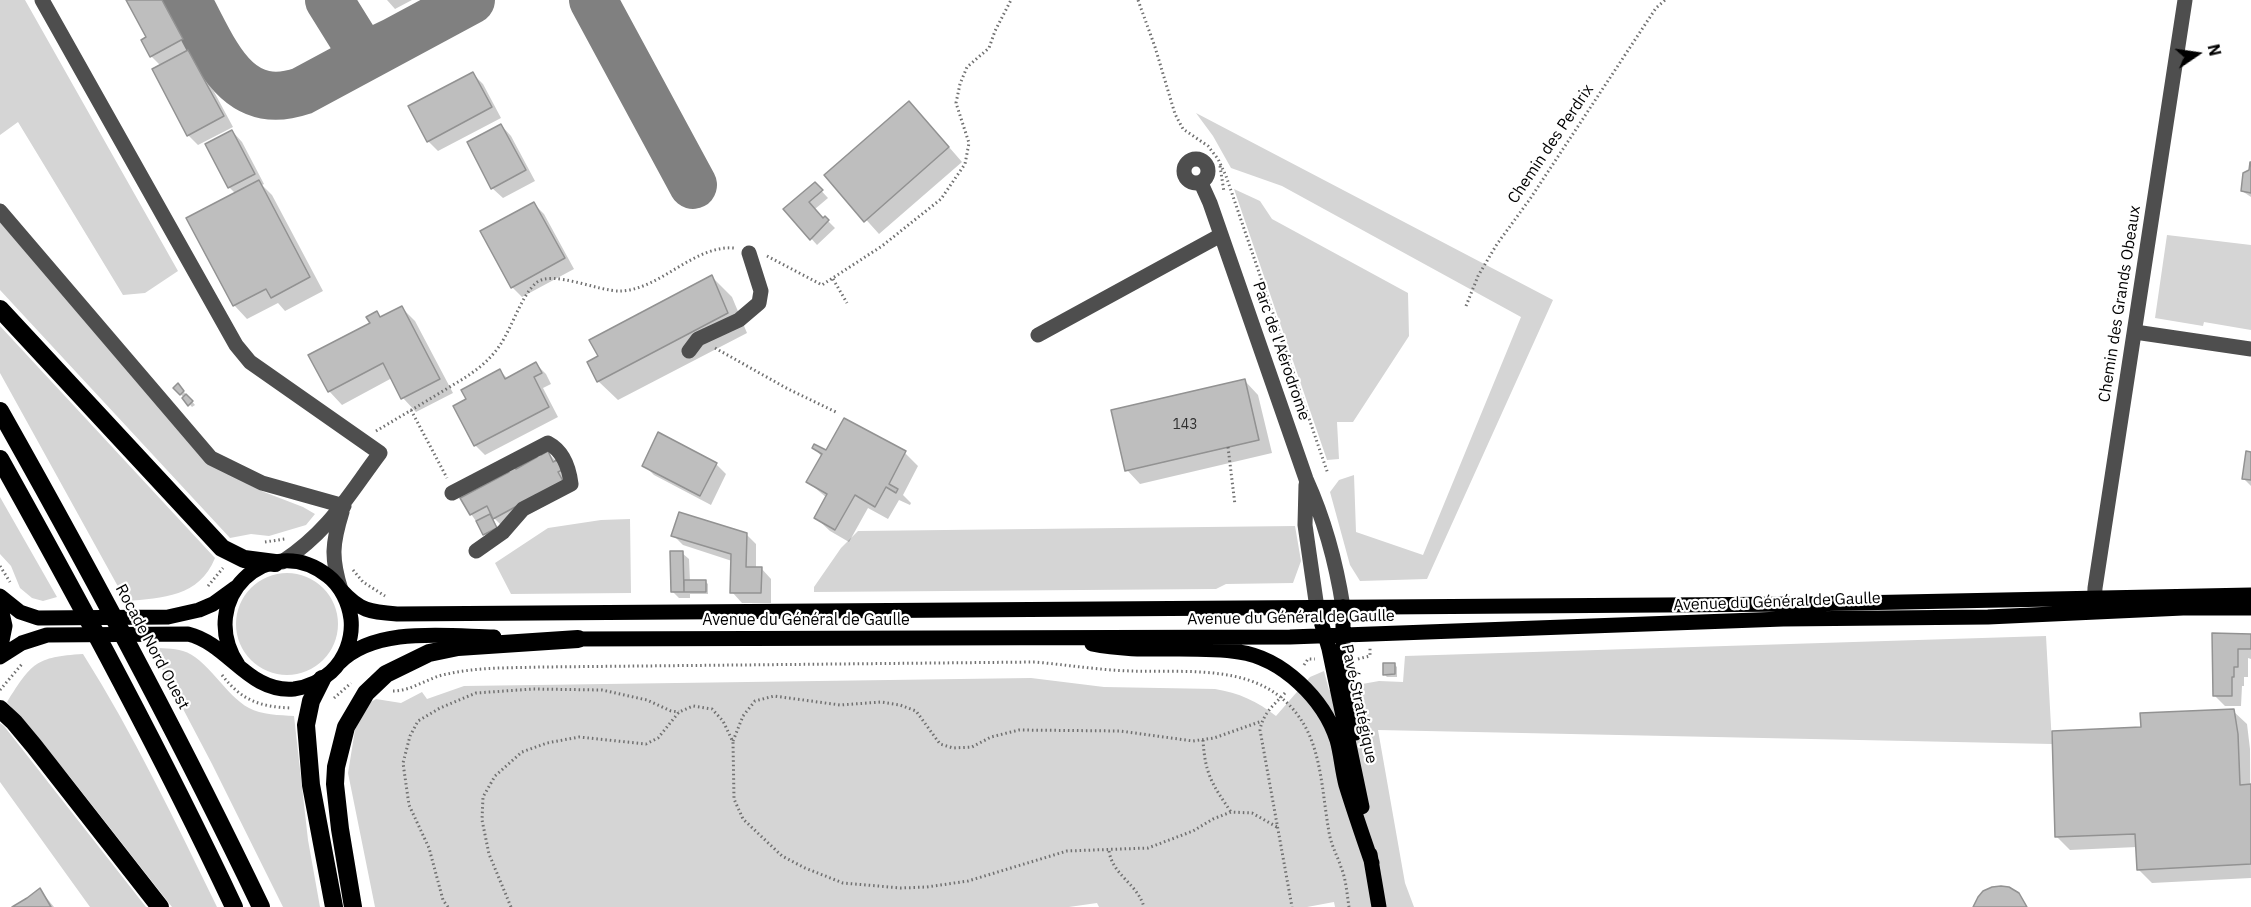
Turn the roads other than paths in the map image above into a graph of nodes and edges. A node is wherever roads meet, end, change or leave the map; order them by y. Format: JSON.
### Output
{"nodes":[{"id":1,"x":42,"y":0,"type":"edge"},
{"id":2,"x":2186,"y":0,"type":"edge"},
{"id":3,"x":1201,"y":183,"type":"dead end"},
{"id":4,"x":0,"y":211,"type":"edge"},
{"id":5,"x":1221,"y":235,"type":"junction"},
{"id":6,"x":749,"y":253,"type":"road end"},
{"id":7,"x":0,"y":309,"type":"edge"},
{"id":8,"x":2135,"y":332,"type":"junction"},
{"id":9,"x":1038,"y":336,"type":"dead end"},
{"id":10,"x":694,"y":345,"type":"road end"},
{"id":11,"x":2251,"y":349,"type":"edge"},
{"id":12,"x":0,"y":411,"type":"edge"},
{"id":13,"x":0,"y":459,"type":"edge"},
{"id":14,"x":1306,"y":479,"type":"junction"},
{"id":15,"x":453,"y":492,"type":"road end"},
{"id":16,"x":344,"y":506,"type":"junction"},
{"id":17,"x":476,"y":551,"type":"dead end"},
{"id":18,"x":279,"y":562,"type":"junction"},
{"id":19,"x":237,"y":587,"type":"junction"},
{"id":20,"x":341,"y":590,"type":"junction"},
{"id":21,"x":6,"y":593,"type":"edge"},
{"id":22,"x":2251,"y":595,"type":"edge"},
{"id":23,"x":2094,"y":597,"type":"junction"},
{"id":24,"x":0,"y":604,"type":"edge"},
{"id":25,"x":1317,"y":608,"type":"junction"},
{"id":26,"x":1343,"y":608,"type":"junction"},
{"id":27,"x":2251,"y":608,"type":"edge"},
{"id":28,"x":2093,"y":613,"type":"junction"},
{"id":29,"x":1342,"y":636,"type":"junction"},
{"id":30,"x":1057,"y":637,"type":"junction"},
{"id":31,"x":1326,"y":637,"type":"junction"},
{"id":32,"x":578,"y":639,"type":"junction"},
{"id":33,"x":0,"y":651,"type":"edge"},
{"id":34,"x":0,"y":657,"type":"edge"},
{"id":35,"x":339,"y":663,"type":"junction"},
{"id":36,"x":238,"y":665,"type":"junction"},
{"id":37,"x":322,"y":679,"type":"junction"},
{"id":38,"x":0,"y":709,"type":"edge"},
{"id":39,"x":1362,"y":808,"type":"junction"},
{"id":40,"x":1372,"y":863,"type":"junction"},
{"id":41,"x":160,"y":907,"type":"edge"},
{"id":42,"x":234,"y":907,"type":"edge"},
{"id":43,"x":261,"y":907,"type":"edge"},
{"id":44,"x":334,"y":907,"type":"edge"},
{"id":45,"x":353,"y":907,"type":"edge"},
{"id":46,"x":1379,"y":907,"type":"edge"}],
"edges":[{"from":1,"to":16,"type":"street"},
{"from":2,"to":8,"type":"street","name":"Chemin des Grands Obeaux"},
{"from":3,"to":5,"type":"street","name":"Parc de l'Aérodrome"},
{"from":4,"to":16,"type":"street"},
{"from":5,"to":9,"type":"street"},
{"from":5,"to":14,"type":"street","name":"Parc de l'Aérodrome"},
{"from":6,"to":10,"type":"street"},
{"from":7,"to":18,"type":"highway"},
{"from":8,"to":11,"type":"street"},
{"from":8,"to":23,"type":"street","name":"Chemin des Grands Obeaux"},
{"from":12,"to":43,"type":"highway","name":"Rocade Nord Ouest"},
{"from":13,"to":42,"type":"highway"},
{"from":14,"to":25,"type":"street","name":"Parc de l'Aérodrome"},
{"from":14,"to":26,"type":"street","name":"Parc de l'Aérodrome"},
{"from":15,"to":17,"type":"street"},
{"from":16,"to":18,"type":"street"},
{"from":16,"to":20,"type":"street"},
{"from":18,"to":19,"type":"main road"},
{"from":18,"to":20,"type":"main road"},
{"from":19,"to":21,"type":"main road"},
{"from":19,"to":36,"type":"main road"},
{"from":20,"to":25,"type":"main road","name":"Avenue du Général de Gaulle"},
{"from":20,"to":35,"type":"main road"},
{"from":22,"to":23,"type":"main road","name":"Avenue du Général de Gaulle"},
{"from":23,"to":26,"type":"main road","name":"Avenue du Général de Gaulle"},
{"from":23,"to":28,"type":"street","name":"Chemin des Grands Obeaux"},
{"from":24,"to":33,"type":"main road"},
{"from":25,"to":26,"type":"main road","name":"Avenue du Général de Gaulle"},
{"from":25,"to":31,"type":"main road","name":"Pavé Stratégique"},
{"from":26,"to":29,"type":"main road","name":"Pavé Stratégique"},
{"from":27,"to":28,"type":"main road","name":"Avenue du Général de Gaulle"},
{"from":28,"to":29,"type":"main road","name":"Avenue du Général de Gaulle"},
{"from":29,"to":31,"type":"main road","name":"Avenue du Général de Gaulle"},
{"from":29,"to":39,"type":"main road","name":"Pavé Stratégique"},
{"from":30,"to":31,"type":"main road","name":"Avenue du Général de Gaulle"},
{"from":30,"to":32,"type":"main road","name":"Avenue du Général de Gaulle"},
{"from":30,"to":40,"type":"main road"},
{"from":31,"to":39,"type":"main road","name":"Pavé Stratégique"},
{"from":32,"to":35,"type":"main road","name":"Avenue du Général de Gaulle"},
{"from":32,"to":45,"type":"highway"},
{"from":34,"to":36,"type":"main road"},
{"from":35,"to":37,"type":"main road"},
{"from":36,"to":37,"type":"main road"},
{"from":37,"to":44,"type":"highway"},
{"from":38,"to":41,"type":"highway"},
{"from":39,"to":40,"type":"main road","name":"Pavé Stratégique"},
{"from":40,"to":46,"type":"main road","name":"Pavé Stratégique"}]}
